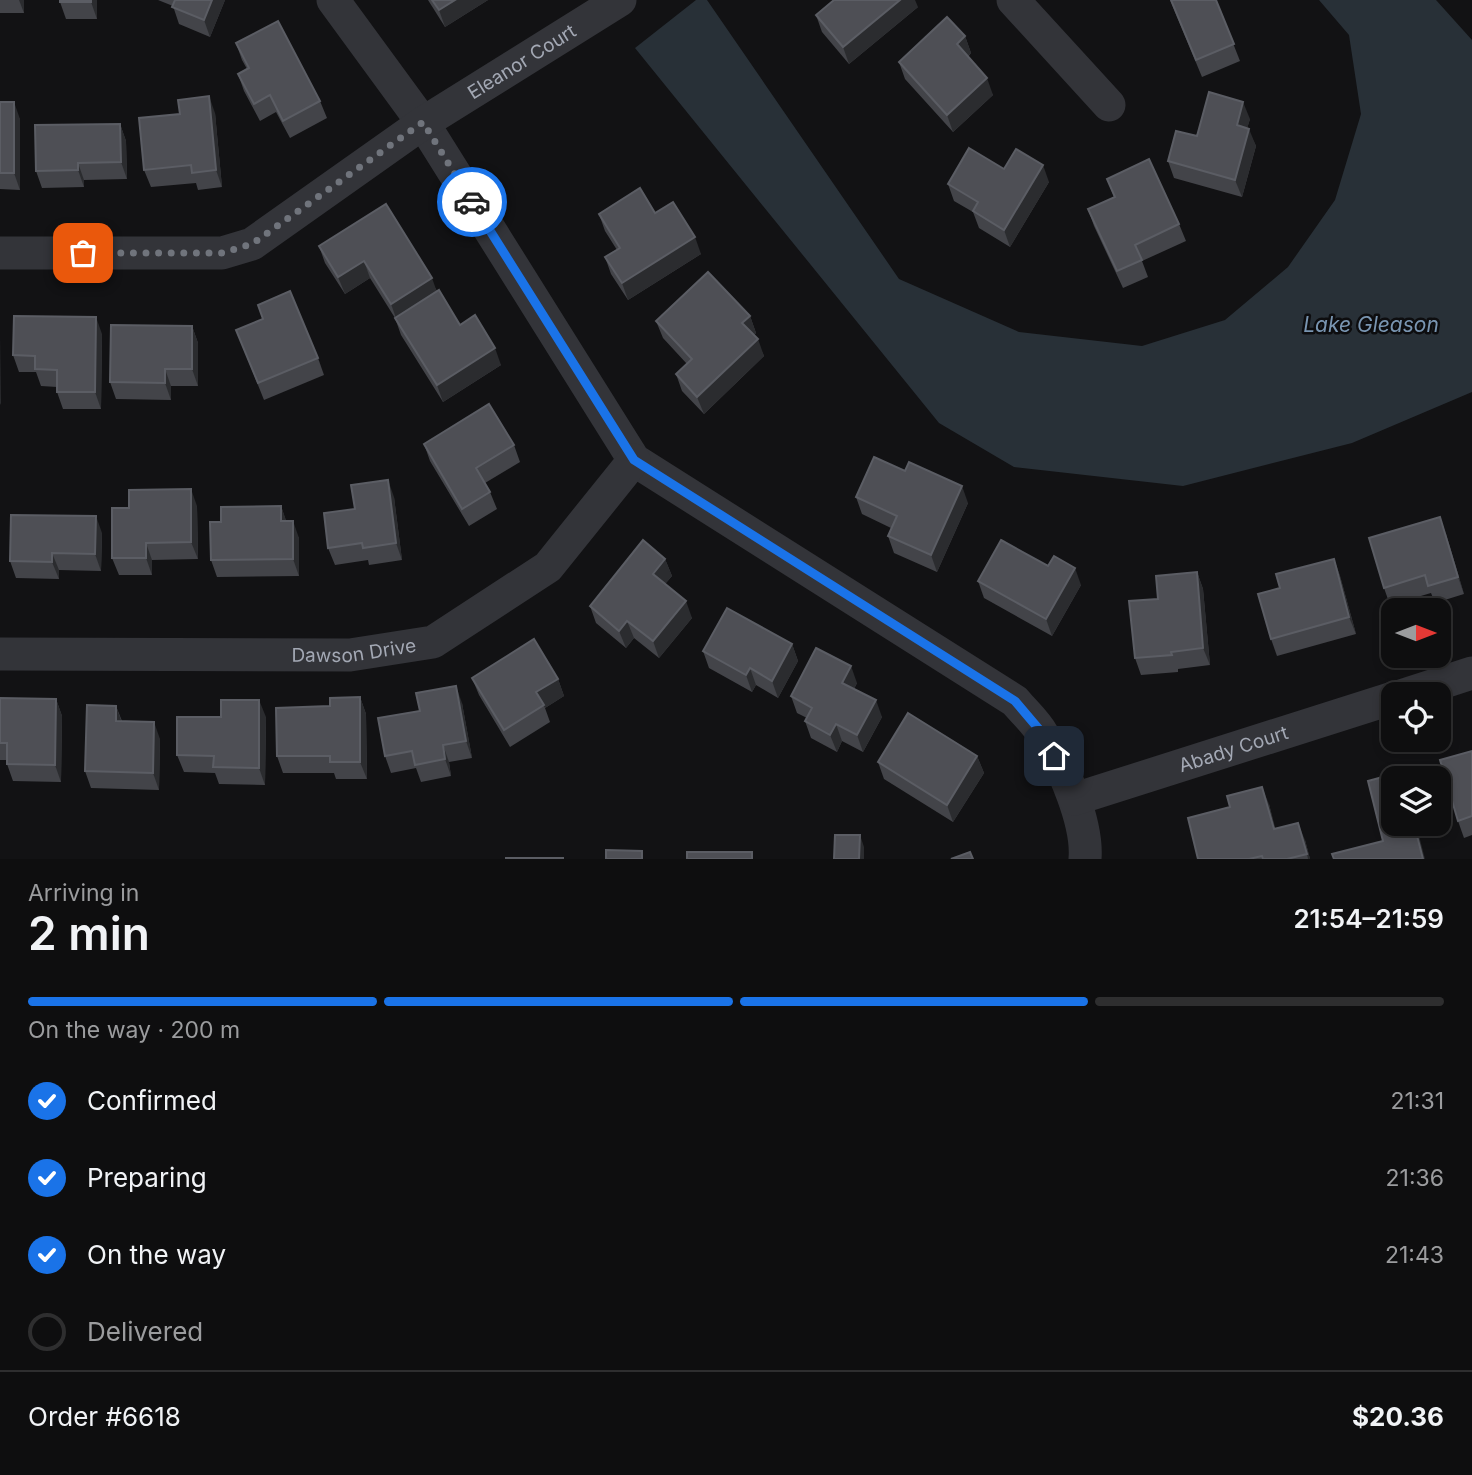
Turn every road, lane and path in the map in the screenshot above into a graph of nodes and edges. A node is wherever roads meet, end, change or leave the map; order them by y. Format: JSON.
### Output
{"nodes":[{"id":1,"x":333,"y":0,"type":"edge"},
{"id":2,"x":620,"y":0,"type":"edge"},
{"id":3,"x":1013,"y":0,"type":"edge"},
{"id":4,"x":1110,"y":105,"type":"dead end"},
{"id":5,"x":423,"y":122,"type":"junction"},
{"id":6,"x":0,"y":253,"type":"edge"},
{"id":7,"x":634,"y":460,"type":"junction"},
{"id":8,"x":0,"y":654,"type":"edge"},
{"id":9,"x":1472,"y":673,"type":"edge"},
{"id":10,"x":1444,"y":682,"type":"edge"},
{"id":11,"x":1381,"y":702,"type":"edge"},
{"id":12,"x":1075,"y":799,"type":"junction"},
{"id":13,"x":1085,"y":859,"type":"edge"}],
"edges":[{"from":1,"to":5,"type":"street"},
{"from":2,"to":5,"type":"street","name":"Eleanor Court"},
{"from":3,"to":4,"type":"street"},
{"from":5,"to":6,"type":"street","name":"Eleanor Court"},
{"from":5,"to":7,"type":"street"},
{"from":7,"to":8,"type":"street","name":"Dawson Drive"},
{"from":7,"to":12,"type":"street"},
{"from":9,"to":10,"type":"street"},
{"from":11,"to":12,"type":"street","name":"Abady Court"},
{"from":12,"to":13,"type":"street"}]}
